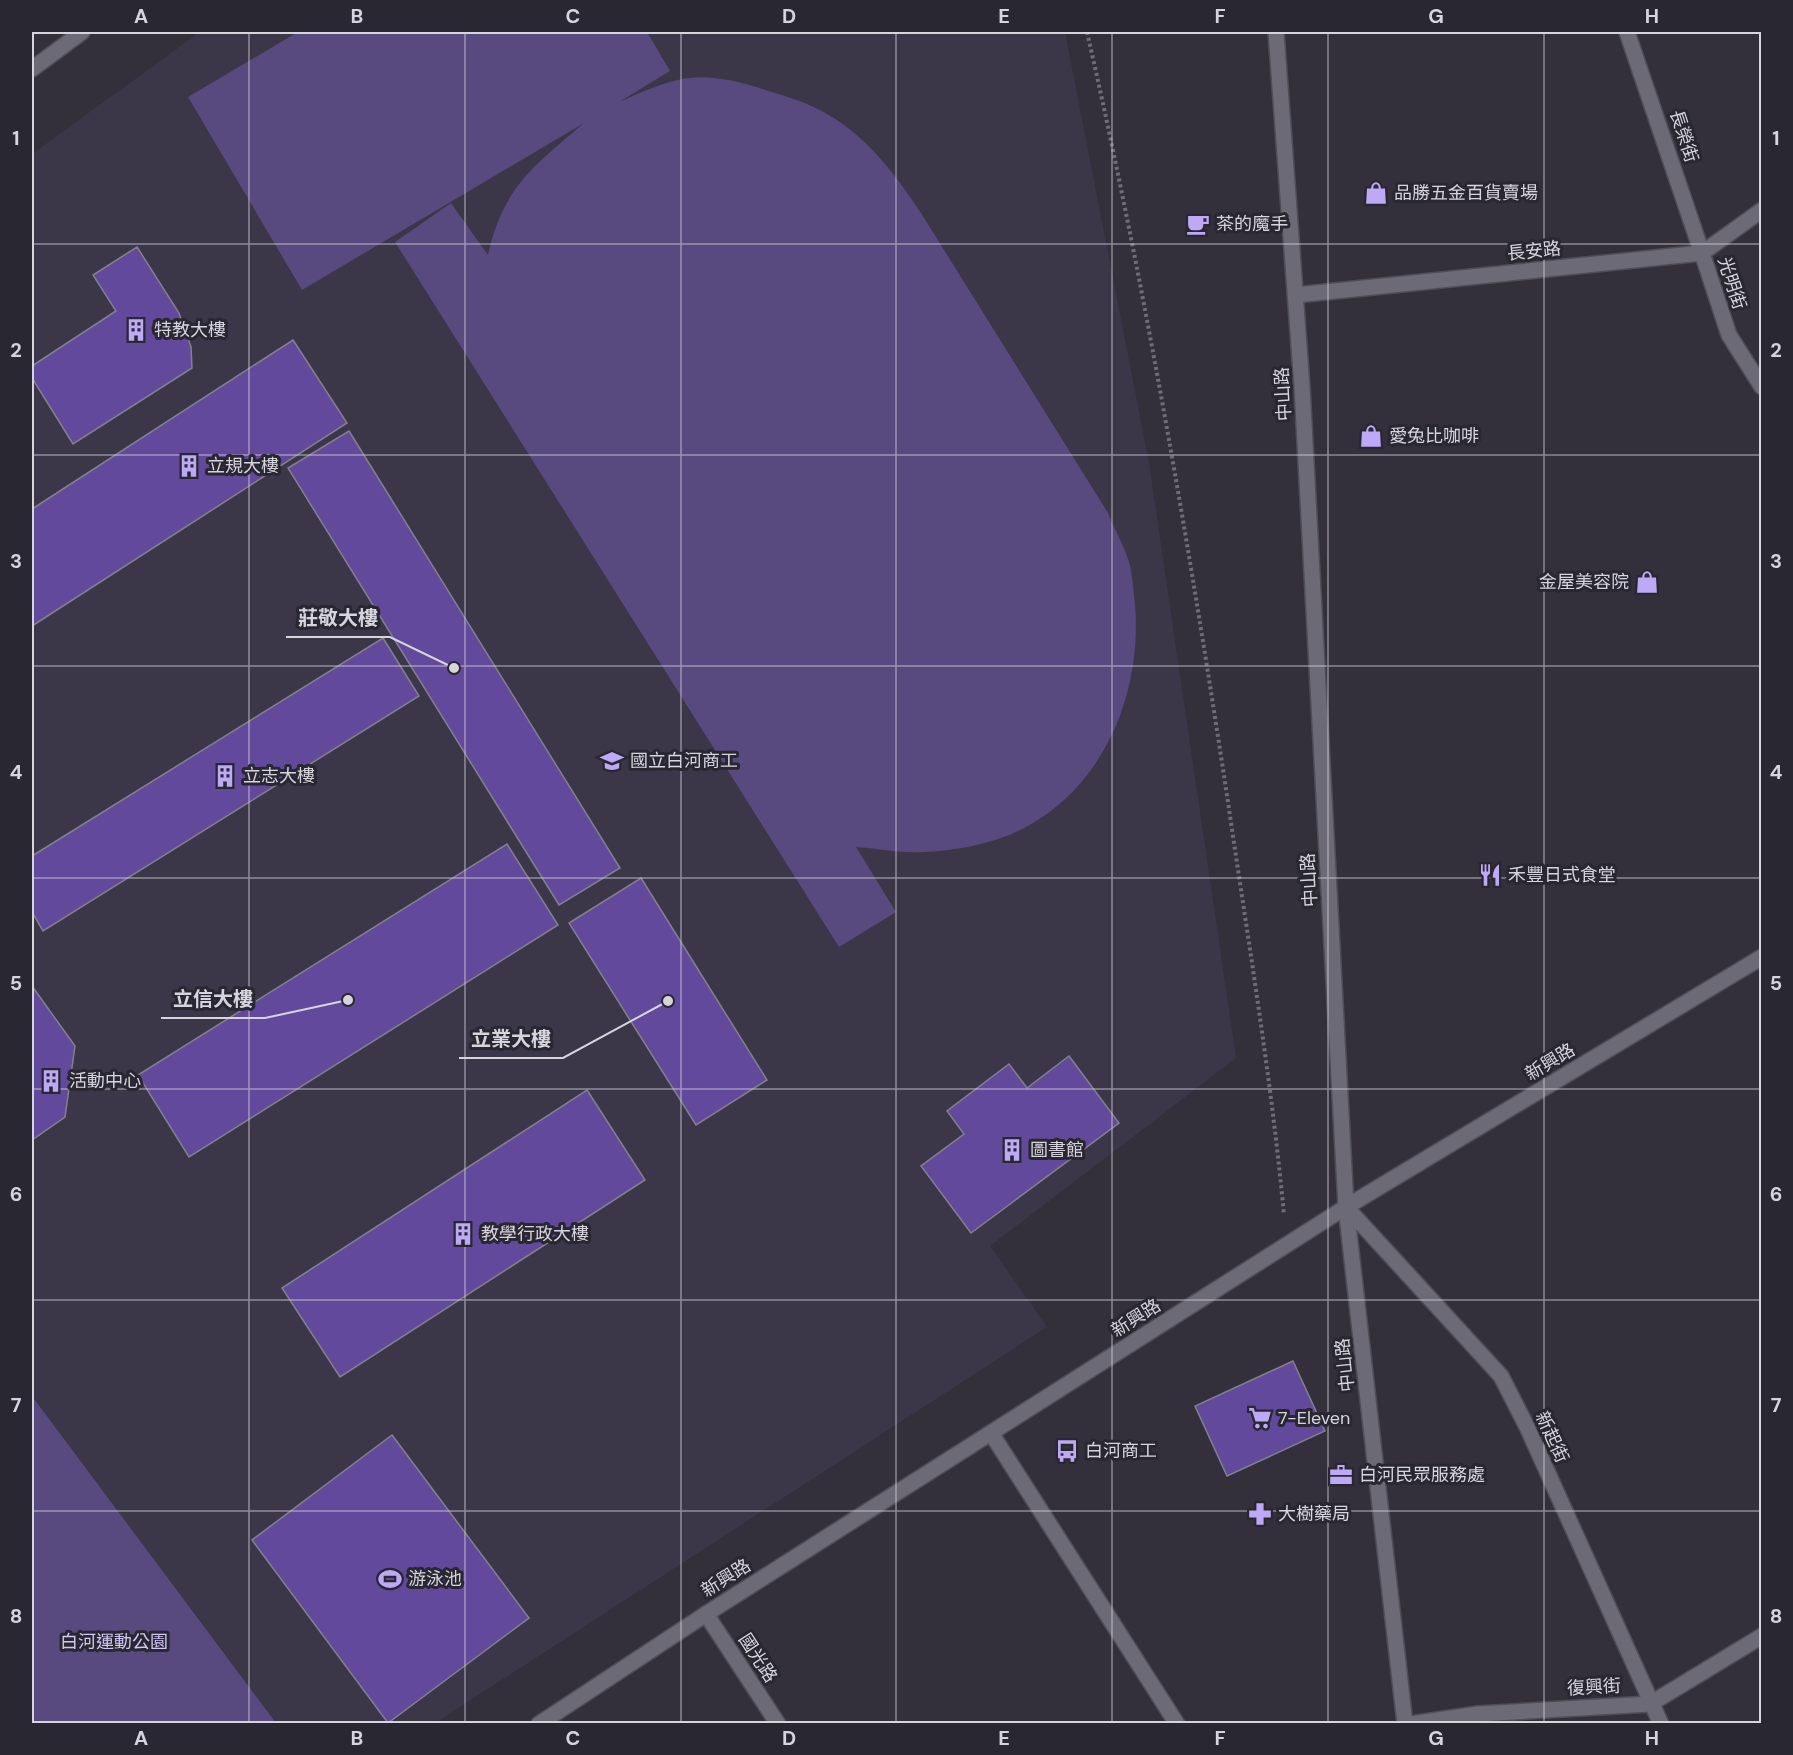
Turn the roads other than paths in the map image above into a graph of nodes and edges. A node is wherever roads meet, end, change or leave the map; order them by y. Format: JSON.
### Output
{"nodes":[{"id":1,"x":82,"y":32,"type":"edge"},
{"id":2,"x":1276,"y":32,"type":"edge"},
{"id":3,"x":1627,"y":32,"type":"edge"},
{"id":4,"x":32,"y":69,"type":"edge"},
{"id":5,"x":1761,"y":210,"type":"edge"},
{"id":6,"x":1702,"y":253,"type":"junction"},
{"id":7,"x":1296,"y":295,"type":"junction"},
{"id":8,"x":1761,"y":387,"type":"edge"},
{"id":9,"x":1761,"y":957,"type":"edge"},
{"id":10,"x":1346,"y":1207,"type":"junction"},
{"id":11,"x":991,"y":1433,"type":"junction"},
{"id":12,"x":706,"y":1614,"type":"junction"},
{"id":13,"x":1761,"y":1636,"type":"edge"},
{"id":14,"x":1650,"y":1704,"type":"junction"},
{"id":15,"x":539,"y":1724,"type":"edge"},
{"id":16,"x":778,"y":1724,"type":"edge"},
{"id":17,"x":1176,"y":1724,"type":"edge"},
{"id":18,"x":1405,"y":1724,"type":"edge"},
{"id":19,"x":1410,"y":1724,"type":"edge"},
{"id":20,"x":1661,"y":1724,"type":"edge"}],
"edges":[{"from":1,"to":4,"type":"street"},
{"from":2,"to":7,"type":"street","name":"中山路"},
{"from":3,"to":6,"type":"street","name":"長榮街"},
{"from":5,"to":6,"type":"street"},
{"from":6,"to":7,"type":"street","name":"長安路"},
{"from":6,"to":8,"type":"street","name":"光明街"},
{"from":7,"to":10,"type":"street","name":"中山路"},
{"from":9,"to":10,"type":"street","name":"新興路"},
{"from":10,"to":11,"type":"street","name":"新興路"},
{"from":10,"to":14,"type":"street","name":"新起街"},
{"from":10,"to":18,"type":"street","name":"中山路"},
{"from":11,"to":12,"type":"street","name":"新興路"},
{"from":11,"to":17,"type":"street"},
{"from":12,"to":15,"type":"street","name":"新興路"},
{"from":12,"to":16,"type":"street","name":"國光路"},
{"from":13,"to":14,"type":"street","name":"復興街"},
{"from":14,"to":19,"type":"street","name":"復興街"},
{"from":14,"to":20,"type":"street","name":"新起街"}]}
